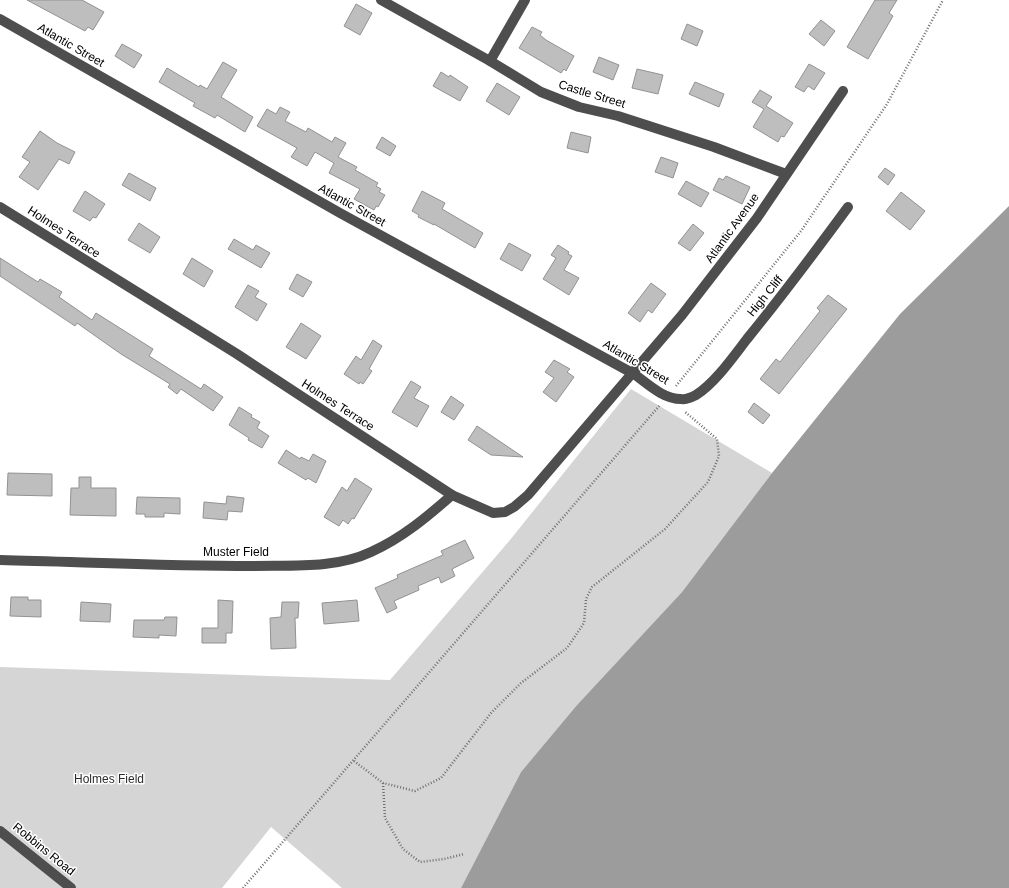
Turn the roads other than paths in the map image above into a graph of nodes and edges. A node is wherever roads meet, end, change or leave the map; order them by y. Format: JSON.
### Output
{"nodes":[{"id":1,"x":381,"y":0,"type":"edge"},
{"id":2,"x":525,"y":0,"type":"edge"},
{"id":3,"x":0,"y":19,"type":"edge"},
{"id":4,"x":490,"y":61,"type":"junction"},
{"id":5,"x":843,"y":90,"type":"dead end"},
{"id":6,"x":786,"y":174,"type":"junction"},
{"id":7,"x":0,"y":206,"type":"edge"},
{"id":8,"x":848,"y":207,"type":"dead end"},
{"id":9,"x":634,"y":374,"type":"junction"},
{"id":10,"x":695,"y":395,"type":"joint"},
{"id":11,"x":452,"y":495,"type":"junction"},
{"id":12,"x":0,"y":560,"type":"edge"},
{"id":13,"x":0,"y":831,"type":"edge"},
{"id":14,"x":71,"y":888,"type":"edge"}],
"edges":[{"from":1,"to":4,"type":"street","name":"Castle Street"},
{"from":2,"to":4,"type":"street"},
{"from":3,"to":9,"type":"street","name":"Atlantic Street"},
{"from":4,"to":6,"type":"street","name":"Castle Street"},
{"from":5,"to":6,"type":"street","name":"Atlantic Avenue"},
{"from":6,"to":9,"type":"street","name":"Atlantic Avenue"},
{"from":7,"to":11,"type":"street","name":"Holmes Terrace"},
{"from":8,"to":10,"type":"street","name":"High Cliff"},
{"from":9,"to":10,"type":"street","name":"Atlantic Street"},
{"from":9,"to":11,"type":"street","name":"Holmes Terrace"},
{"from":11,"to":12,"type":"street","name":"Muster Field"},
{"from":13,"to":14,"type":"street","name":"Robbins Road"}]}
